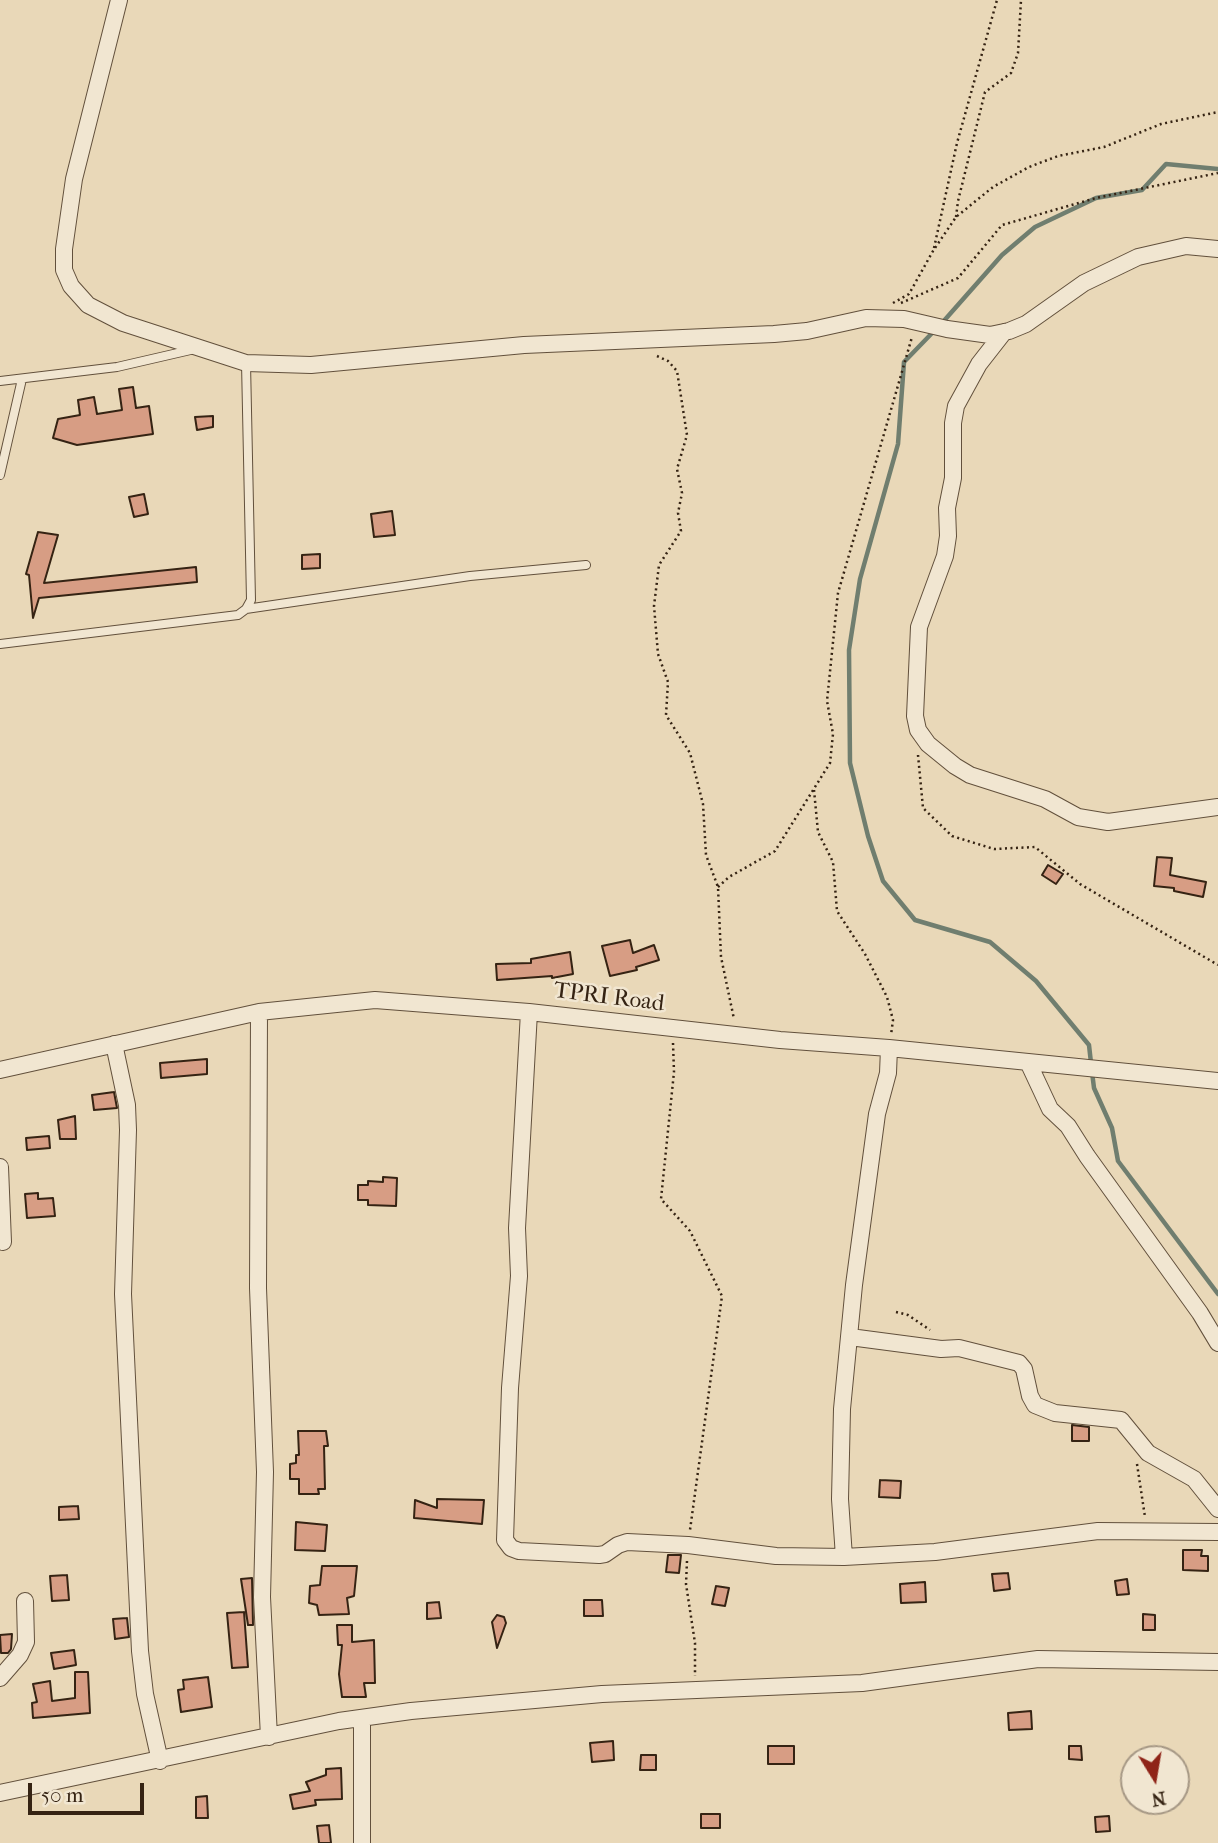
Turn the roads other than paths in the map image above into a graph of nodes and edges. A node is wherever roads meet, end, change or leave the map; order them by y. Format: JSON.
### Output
{"nodes":[{"id":1,"x":119,"y":0,"type":"edge"},
{"id":2,"x":1218,"y":249,"type":"edge"},
{"id":3,"x":1004,"y":332,"type":"junction"},
{"id":4,"x":198,"y":348,"type":"junction"},
{"id":5,"x":246,"y":363,"type":"junction"},
{"id":6,"x":22,"y":379,"type":"junction"},
{"id":7,"x":0,"y":382,"type":"edge"},
{"id":8,"x":0,"y":475,"type":"edge"},
{"id":9,"x":586,"y":565,"type":"dead end"},
{"id":10,"x":246,"y":609,"type":"junction"},
{"id":11,"x":0,"y":644,"type":"edge"},
{"id":12,"x":1218,"y":807,"type":"edge"},
{"id":13,"x":259,"y":1012,"type":"junction"},
{"id":14,"x":529,"y":1012,"type":"junction"},
{"id":15,"x":114,"y":1044,"type":"junction"},
{"id":16,"x":889,"y":1048,"type":"junction"},
{"id":17,"x":1028,"y":1062,"type":"junction"},
{"id":18,"x":0,"y":1070,"type":"edge"},
{"id":19,"x":1218,"y":1081,"type":"edge"},
{"id":20,"x":0,"y":1167,"type":"edge"},
{"id":21,"x":3,"y":1241,"type":"dead end"},
{"id":22,"x":850,"y":1336,"type":"junction"},
{"id":23,"x":1218,"y":1343,"type":"edge"},
{"id":24,"x":1218,"y":1509,"type":"edge"},
{"id":25,"x":1218,"y":1532,"type":"edge"},
{"id":26,"x":844,"y":1557,"type":"junction"},
{"id":27,"x":25,"y":1601,"type":"dead end"},
{"id":28,"x":1218,"y":1662,"type":"edge"},
{"id":29,"x":0,"y":1678,"type":"edge"},
{"id":30,"x":362,"y":1718,"type":"junction"},
{"id":31,"x":269,"y":1737,"type":"junction"},
{"id":32,"x":160,"y":1760,"type":"junction"},
{"id":33,"x":0,"y":1793,"type":"edge"},
{"id":34,"x":362,"y":1843,"type":"edge"}],
"edges":[{"from":1,"to":4,"type":"street"},
{"from":2,"to":3,"type":"street"},
{"from":3,"to":5,"type":"street"},
{"from":3,"to":12,"type":"street"},
{"from":4,"to":5,"type":"street"},
{"from":4,"to":6,"type":"lane"},
{"from":5,"to":10,"type":"lane"},
{"from":6,"to":7,"type":"lane"},
{"from":6,"to":8,"type":"lane"},
{"from":9,"to":10,"type":"lane"},
{"from":10,"to":11,"type":"lane"},
{"from":13,"to":14,"type":"street","name":"TPRI Road"},
{"from":13,"to":15,"type":"street","name":"TPRI Road"},
{"from":13,"to":31,"type":"street"},
{"from":14,"to":16,"type":"street","name":"TPRI Road"},
{"from":14,"to":26,"type":"street"},
{"from":15,"to":18,"type":"street","name":"TPRI Road"},
{"from":15,"to":32,"type":"street"},
{"from":16,"to":17,"type":"street","name":"TPRI Road"},
{"from":16,"to":22,"type":"street"},
{"from":17,"to":19,"type":"street","name":"TPRI Road"},
{"from":17,"to":23,"type":"street"},
{"from":20,"to":21,"type":"street"},
{"from":22,"to":24,"type":"street"},
{"from":22,"to":26,"type":"street"},
{"from":25,"to":26,"type":"street"},
{"from":27,"to":29,"type":"street"},
{"from":28,"to":30,"type":"street"},
{"from":30,"to":31,"type":"street"},
{"from":30,"to":34,"type":"street"},
{"from":31,"to":32,"type":"street"},
{"from":32,"to":33,"type":"street"}]}
